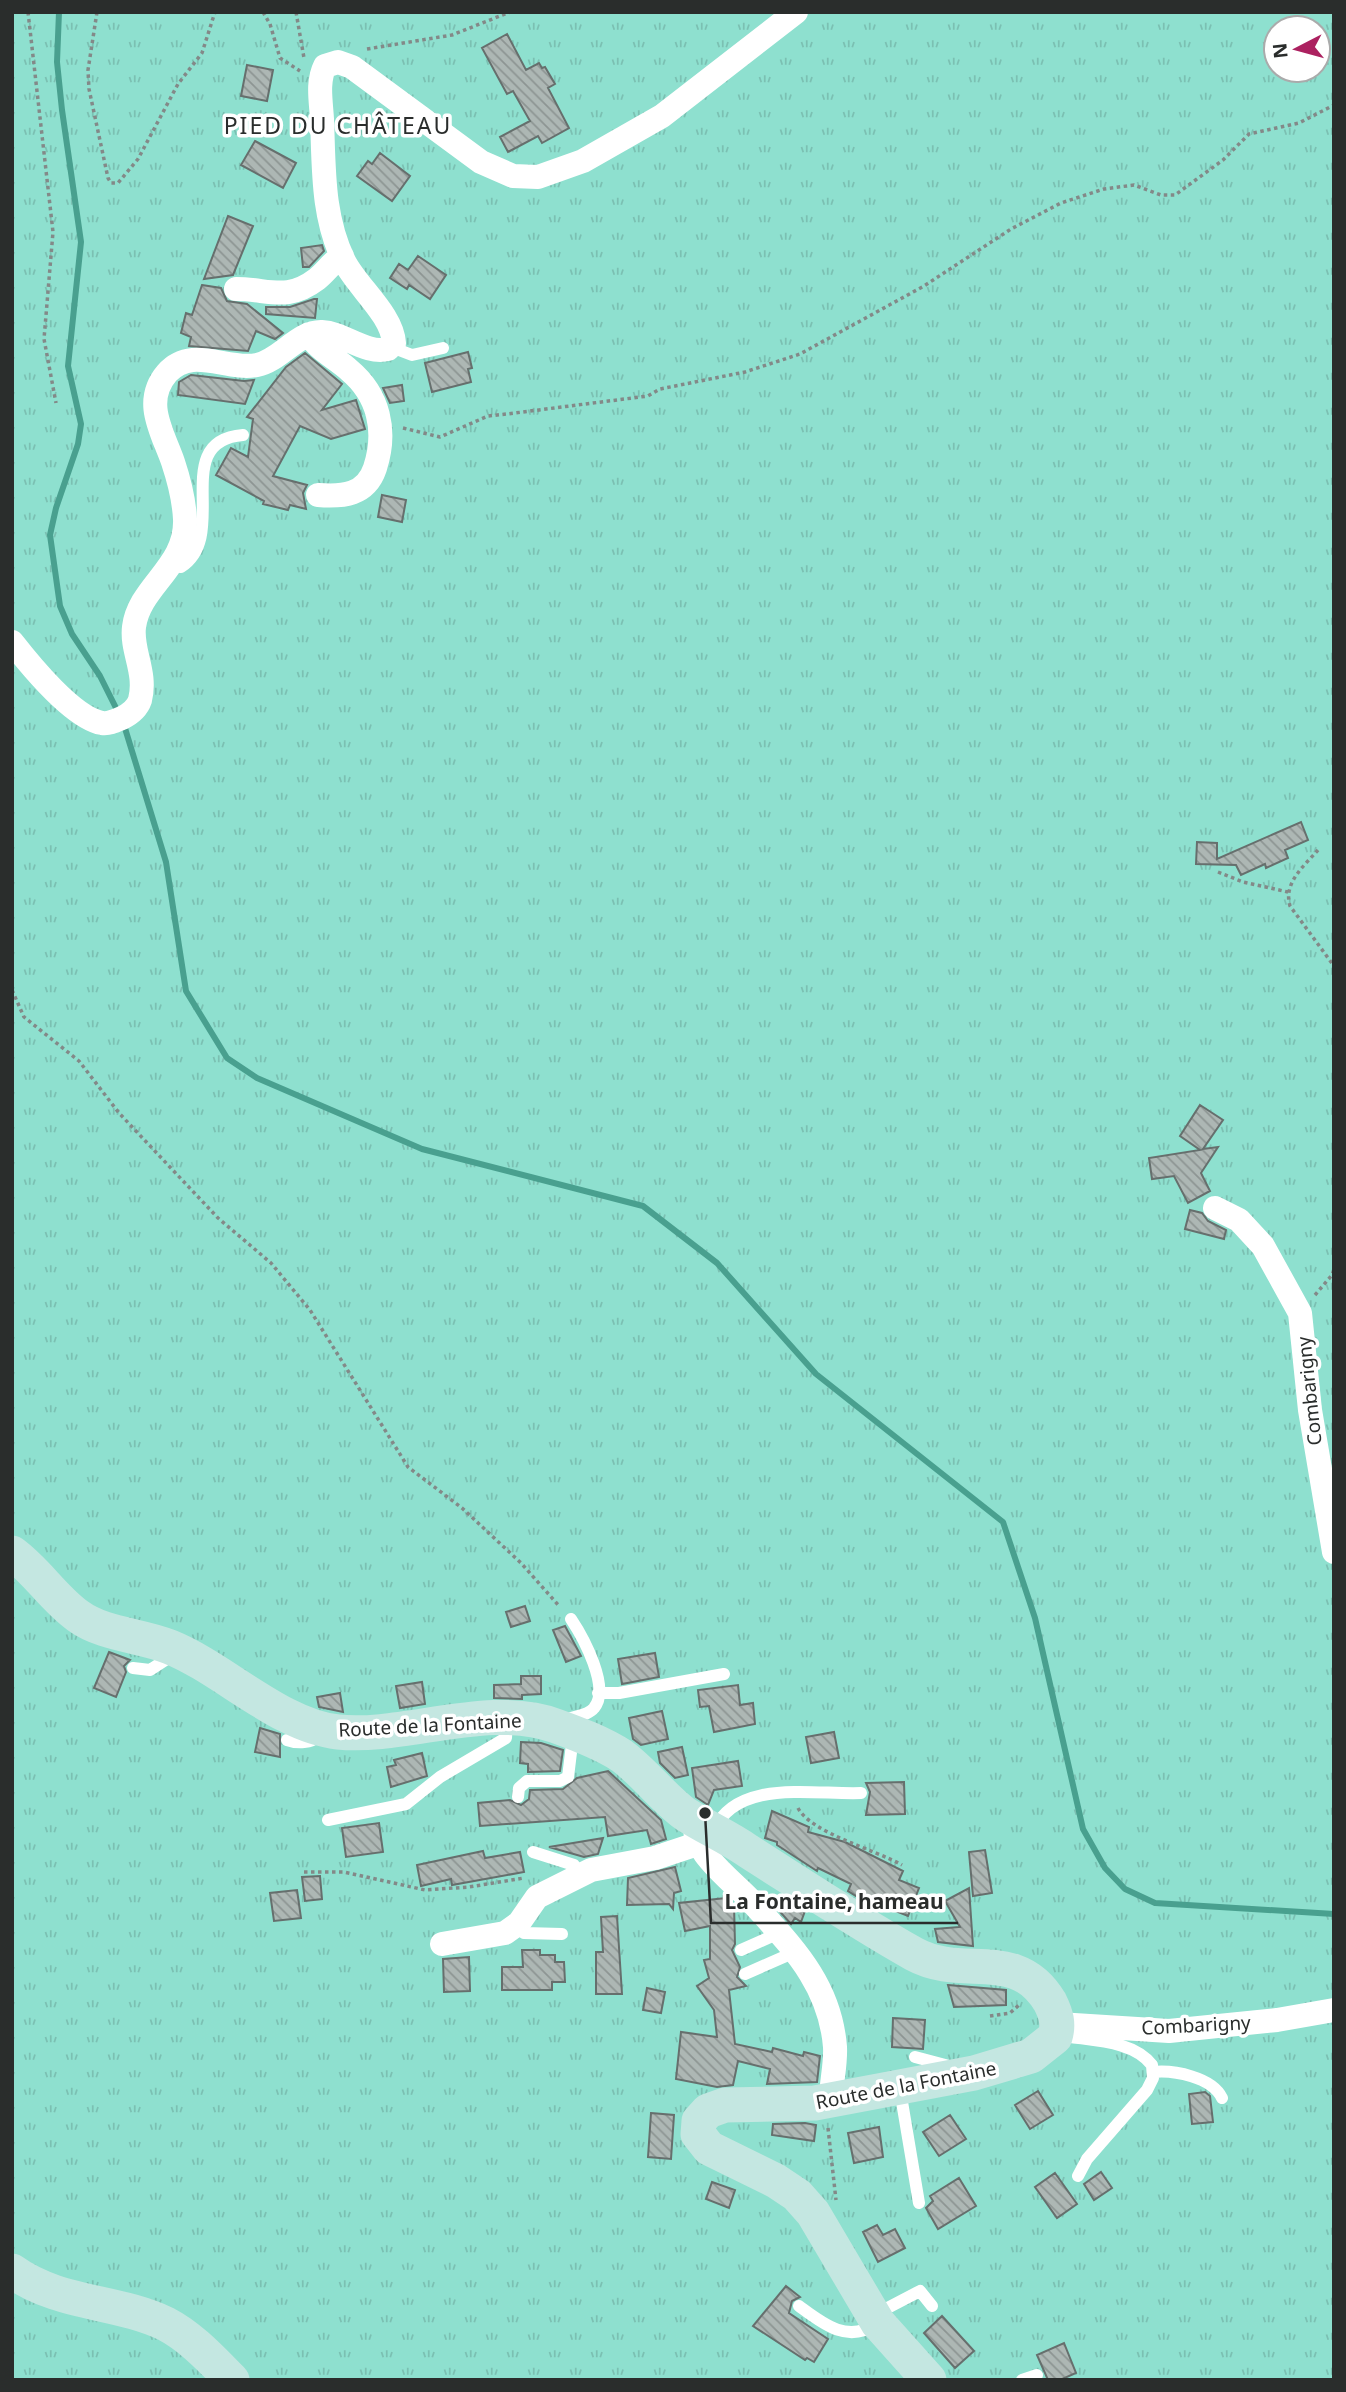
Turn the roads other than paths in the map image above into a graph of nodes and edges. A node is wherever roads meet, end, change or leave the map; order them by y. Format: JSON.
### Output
{"nodes":[{"id":1,"x":796,"y":12,"type":"edge"},
{"id":2,"x":342,"y":256,"type":"junction"},
{"id":3,"x":236,"y":289,"type":"dead end"},
{"id":4,"x":309,"y":334,"type":"junction"},
{"id":5,"x":391,"y":347,"type":"junction"},
{"id":6,"x":443,"y":348,"type":"dead end"},
{"id":7,"x":243,"y":435,"type":"dead end"},
{"id":8,"x":318,"y":495,"type":"dead end"},
{"id":9,"x":172,"y":566,"type":"junction"},
{"id":10,"x":12,"y":642,"type":"edge"},
{"id":11,"x":1215,"y":1208,"type":"dead end"},
{"id":12,"x":1334,"y":1552,"type":"edge"},
{"id":13,"x":12,"y":1553,"type":"edge"},
{"id":14,"x":572,"y":1619,"type":"road end"},
{"id":15,"x":176,"y":1650,"type":"junction"},
{"id":16,"x":133,"y":1668,"type":"dead end"},
{"id":17,"x":724,"y":1674,"type":"dead end"},
{"id":18,"x":598,"y":1693,"type":"junction"},
{"id":19,"x":507,"y":1720,"type":"junction"},
{"id":20,"x":322,"y":1729,"type":"junction"},
{"id":21,"x":567,"y":1730,"type":"junction"},
{"id":22,"x":287,"y":1740,"type":"dead end"},
{"id":23,"x":861,"y":1793,"type":"dead end"},
{"id":24,"x":518,"y":1797,"type":"dead end"},
{"id":25,"x":328,"y":1820,"type":"dead end"},
{"id":26,"x":703,"y":1832,"type":"junction"},
{"id":27,"x":533,"y":1852,"type":"dead end"},
{"id":28,"x":577,"y":1869,"type":"dead end"},
{"id":29,"x":515,"y":1926,"type":"junction"},
{"id":30,"x":779,"y":1933,"type":"junction"},
{"id":31,"x":562,"y":1934,"type":"dead end"},
{"id":32,"x":442,"y":1944,"type":"dead end"},
{"id":33,"x":741,"y":1950,"type":"dead end"},
{"id":34,"x":796,"y":1952,"type":"junction"},
{"id":35,"x":745,"y":1974,"type":"dead end"},
{"id":36,"x":1334,"y":2010,"type":"edge"},
{"id":37,"x":1057,"y":2029,"type":"junction"},
{"id":38,"x":908,"y":2071,"type":"junction"},
{"id":39,"x":1153,"y":2072,"type":"junction"},
{"id":40,"x":1222,"y":2098,"type":"dead end"},
{"id":41,"x":829,"y":2101,"type":"junction"},
{"id":42,"x":1078,"y":2175,"type":"dead end"},
{"id":43,"x":919,"y":2203,"type":"dead end"},
{"id":44,"x":12,"y":2271,"type":"edge"},
{"id":45,"x":799,"y":2306,"type":"dead end"},
{"id":46,"x":932,"y":2306,"type":"dead end"},
{"id":47,"x":876,"y":2319,"type":"junction"},
{"id":48,"x":920,"y":2375,"type":"edge"},
{"id":49,"x":1037,"y":2375,"type":"dead end"},
{"id":50,"x":232,"y":2380,"type":"edge"},
{"id":51,"x":1023,"y":2380,"type":"edge"}],
"edges":[{"from":1,"to":2,"type":"street"},
{"from":2,"to":3,"type":"street"},
{"from":2,"to":5,"type":"street"},
{"from":4,"to":5,"type":"street"},
{"from":4,"to":8,"type":"street"},
{"from":4,"to":9,"type":"street"},
{"from":5,"to":6,"type":"lane"},
{"from":7,"to":9,"type":"lane"},
{"from":9,"to":10,"type":"street"},
{"from":11,"to":12,"type":"street","name":"Combarigny"},
{"from":13,"to":15,"type":"street","name":"Route de la Fontaine"},
{"from":14,"to":18,"type":"lane"},
{"from":15,"to":16,"type":"lane"},
{"from":15,"to":20,"type":"street","name":"Route de la Fontaine"},
{"from":17,"to":18,"type":"lane"},
{"from":18,"to":21,"type":"lane"},
{"from":19,"to":20,"type":"street","name":"Route de la Fontaine"},
{"from":19,"to":21,"type":"street","name":"Route de la Fontaine"},
{"from":19,"to":25,"type":"lane"},
{"from":20,"to":22,"type":"lane"},
{"from":21,"to":24,"type":"lane"},
{"from":21,"to":26,"type":"street","name":"Route de la Fontaine"},
{"from":23,"to":26,"type":"lane"},
{"from":26,"to":29,"type":"street"},
{"from":26,"to":30,"type":"street"},
{"from":26,"to":37,"type":"street","name":"Route de la Fontaine"},
{"from":27,"to":28,"type":"lane"},
{"from":29,"to":31,"type":"lane"},
{"from":29,"to":32,"type":"street"},
{"from":30,"to":33,"type":"lane"},
{"from":30,"to":34,"type":"street"},
{"from":34,"to":35,"type":"lane"},
{"from":34,"to":41,"type":"street"},
{"from":36,"to":37,"type":"street","name":"Combarigny"},
{"from":37,"to":38,"type":"street","name":"Route de la Fontaine"},
{"from":37,"to":39,"type":"lane"},
{"from":38,"to":41,"type":"street","name":"Route de la Fontaine"},
{"from":38,"to":43,"type":"lane"},
{"from":39,"to":40,"type":"lane"},
{"from":39,"to":42,"type":"lane"},
{"from":41,"to":47,"type":"street","name":"Route de la Fontaine"},
{"from":44,"to":50,"type":"street"},
{"from":45,"to":47,"type":"lane"},
{"from":46,"to":47,"type":"lane"},
{"from":47,"to":48,"type":"street","name":"Route de la Fontaine"},
{"from":49,"to":51,"type":"lane"}]}
